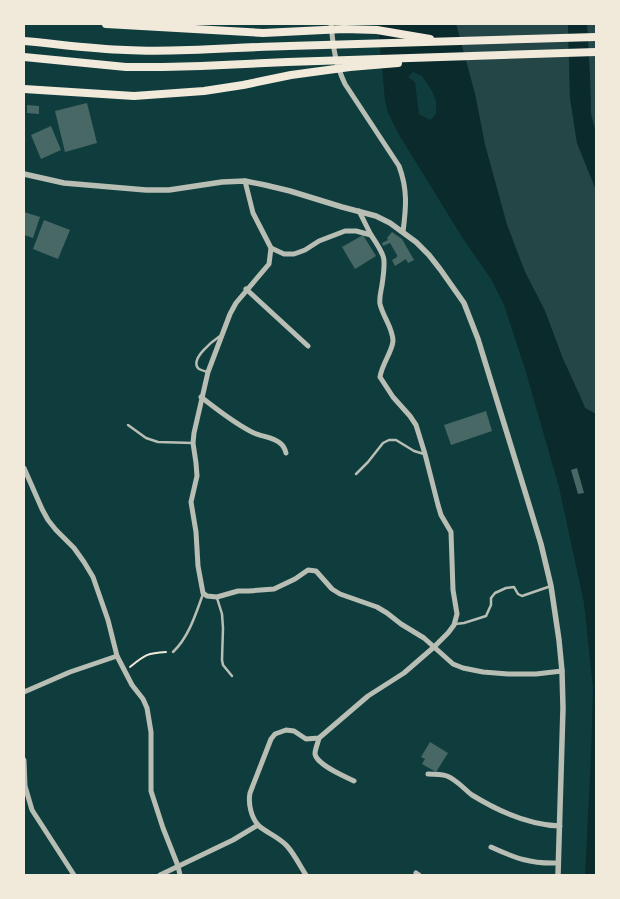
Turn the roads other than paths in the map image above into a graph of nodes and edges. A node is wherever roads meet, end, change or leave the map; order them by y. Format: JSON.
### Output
{"nodes":[{"id":1,"x":106,"y":24,"type":"edge"},
{"id":2,"x":331,"y":24,"type":"edge"},
{"id":3,"x":596,"y":37,"type":"edge"},
{"id":4,"x":24,"y":41,"type":"edge"},
{"id":5,"x":448,"y":42,"type":"junction"},
{"id":6,"x":596,"y":52,"type":"edge"},
{"id":7,"x":24,"y":56,"type":"edge"},
{"id":8,"x":480,"y":56,"type":"junction"},
{"id":9,"x":24,"y":89,"type":"edge"},
{"id":10,"x":24,"y":174,"type":"edge"},
{"id":11,"x":245,"y":181,"type":"junction"},
{"id":12,"x":360,"y":211,"type":"junction"},
{"id":13,"x":403,"y":232,"type":"junction"},
{"id":14,"x":371,"y":234,"type":"junction"},
{"id":15,"x":271,"y":248,"type":"junction"},
{"id":16,"x":246,"y":289,"type":"junction"},
{"id":17,"x":222,"y":335,"type":"junction"},
{"id":18,"x":308,"y":346,"type":"dead end"},
{"id":19,"x":208,"y":372,"type":"junction"},
{"id":20,"x":201,"y":397,"type":"junction"},
{"id":21,"x":128,"y":425,"type":"dead end"},
{"id":22,"x":192,"y":443,"type":"junction"},
{"id":23,"x":286,"y":453,"type":"dead end"},
{"id":24,"x":425,"y":454,"type":"junction"},
{"id":25,"x":24,"y":468,"type":"edge"},
{"id":26,"x":356,"y":474,"type":"dead end"},
{"id":27,"x":550,"y":586,"type":"junction"},
{"id":28,"x":203,"y":593,"type":"junction"},
{"id":29,"x":217,"y":597,"type":"junction"},
{"id":30,"x":454,"y":624,"type":"junction"},
{"id":31,"x":434,"y":646,"type":"junction"},
{"id":32,"x":174,"y":652,"type":"road end"},
{"id":33,"x":116,"y":656,"type":"junction"},
{"id":34,"x":562,"y":671,"type":"junction"},
{"id":35,"x":232,"y":676,"type":"dead end"},
{"id":36,"x":24,"y":692,"type":"edge"},
{"id":37,"x":319,"y":738,"type":"junction"},
{"id":38,"x":24,"y":760,"type":"edge"},
{"id":39,"x":428,"y":774,"type":"dead end"},
{"id":40,"x":354,"y":781,"type":"dead end"},
{"id":41,"x":258,"y":825,"type":"junction"},
{"id":42,"x":560,"y":826,"type":"junction"},
{"id":43,"x":491,"y":847,"type":"dead end"},
{"id":44,"x":558,"y":863,"type":"junction"},
{"id":45,"x":178,"y":866,"type":"junction"},
{"id":46,"x":74,"y":875,"type":"edge"},
{"id":47,"x":160,"y":875,"type":"edge"},
{"id":48,"x":180,"y":875,"type":"edge"},
{"id":49,"x":306,"y":875,"type":"edge"},
{"id":50,"x":558,"y":875,"type":"edge"}],
"edges":[{"from":1,"to":5,"type":"highway"},
{"from":2,"to":13,"type":"street"},
{"from":3,"to":5,"type":"highway"},
{"from":4,"to":5,"type":"highway"},
{"from":6,"to":8,"type":"highway"},
{"from":7,"to":8,"type":"highway"},
{"from":8,"to":9,"type":"highway"},
{"from":10,"to":11,"type":"street"},
{"from":11,"to":12,"type":"street"},
{"from":11,"to":15,"type":"street"},
{"from":12,"to":13,"type":"street"},
{"from":12,"to":14,"type":"street"},
{"from":13,"to":27,"type":"street"},
{"from":14,"to":15,"type":"street"},
{"from":14,"to":24,"type":"street"},
{"from":15,"to":16,"type":"street"},
{"from":16,"to":17,"type":"street"},
{"from":16,"to":18,"type":"street"},
{"from":17,"to":19,"type":"street"},
{"from":17,"to":19,"type":"lane"},
{"from":19,"to":20,"type":"street"},
{"from":20,"to":22,"type":"street"},
{"from":20,"to":23,"type":"street"},
{"from":21,"to":22,"type":"lane"},
{"from":22,"to":28,"type":"street"},
{"from":24,"to":26,"type":"lane"},
{"from":24,"to":30,"type":"street"},
{"from":25,"to":33,"type":"street"},
{"from":27,"to":30,"type":"lane"},
{"from":27,"to":34,"type":"street"},
{"from":28,"to":29,"type":"street"},
{"from":28,"to":32,"type":"lane"},
{"from":29,"to":31,"type":"street"},
{"from":29,"to":35,"type":"lane"},
{"from":30,"to":31,"type":"street"},
{"from":31,"to":34,"type":"street"},
{"from":31,"to":37,"type":"street"},
{"from":33,"to":36,"type":"street"},
{"from":33,"to":45,"type":"street"},
{"from":34,"to":42,"type":"street"},
{"from":37,"to":40,"type":"street"},
{"from":37,"to":41,"type":"street"},
{"from":38,"to":46,"type":"street"},
{"from":39,"to":42,"type":"street"},
{"from":41,"to":45,"type":"street"},
{"from":41,"to":49,"type":"street"},
{"from":42,"to":44,"type":"street"},
{"from":43,"to":44,"type":"street"},
{"from":44,"to":50,"type":"street"},
{"from":45,"to":47,"type":"street"},
{"from":45,"to":48,"type":"street"}]}
